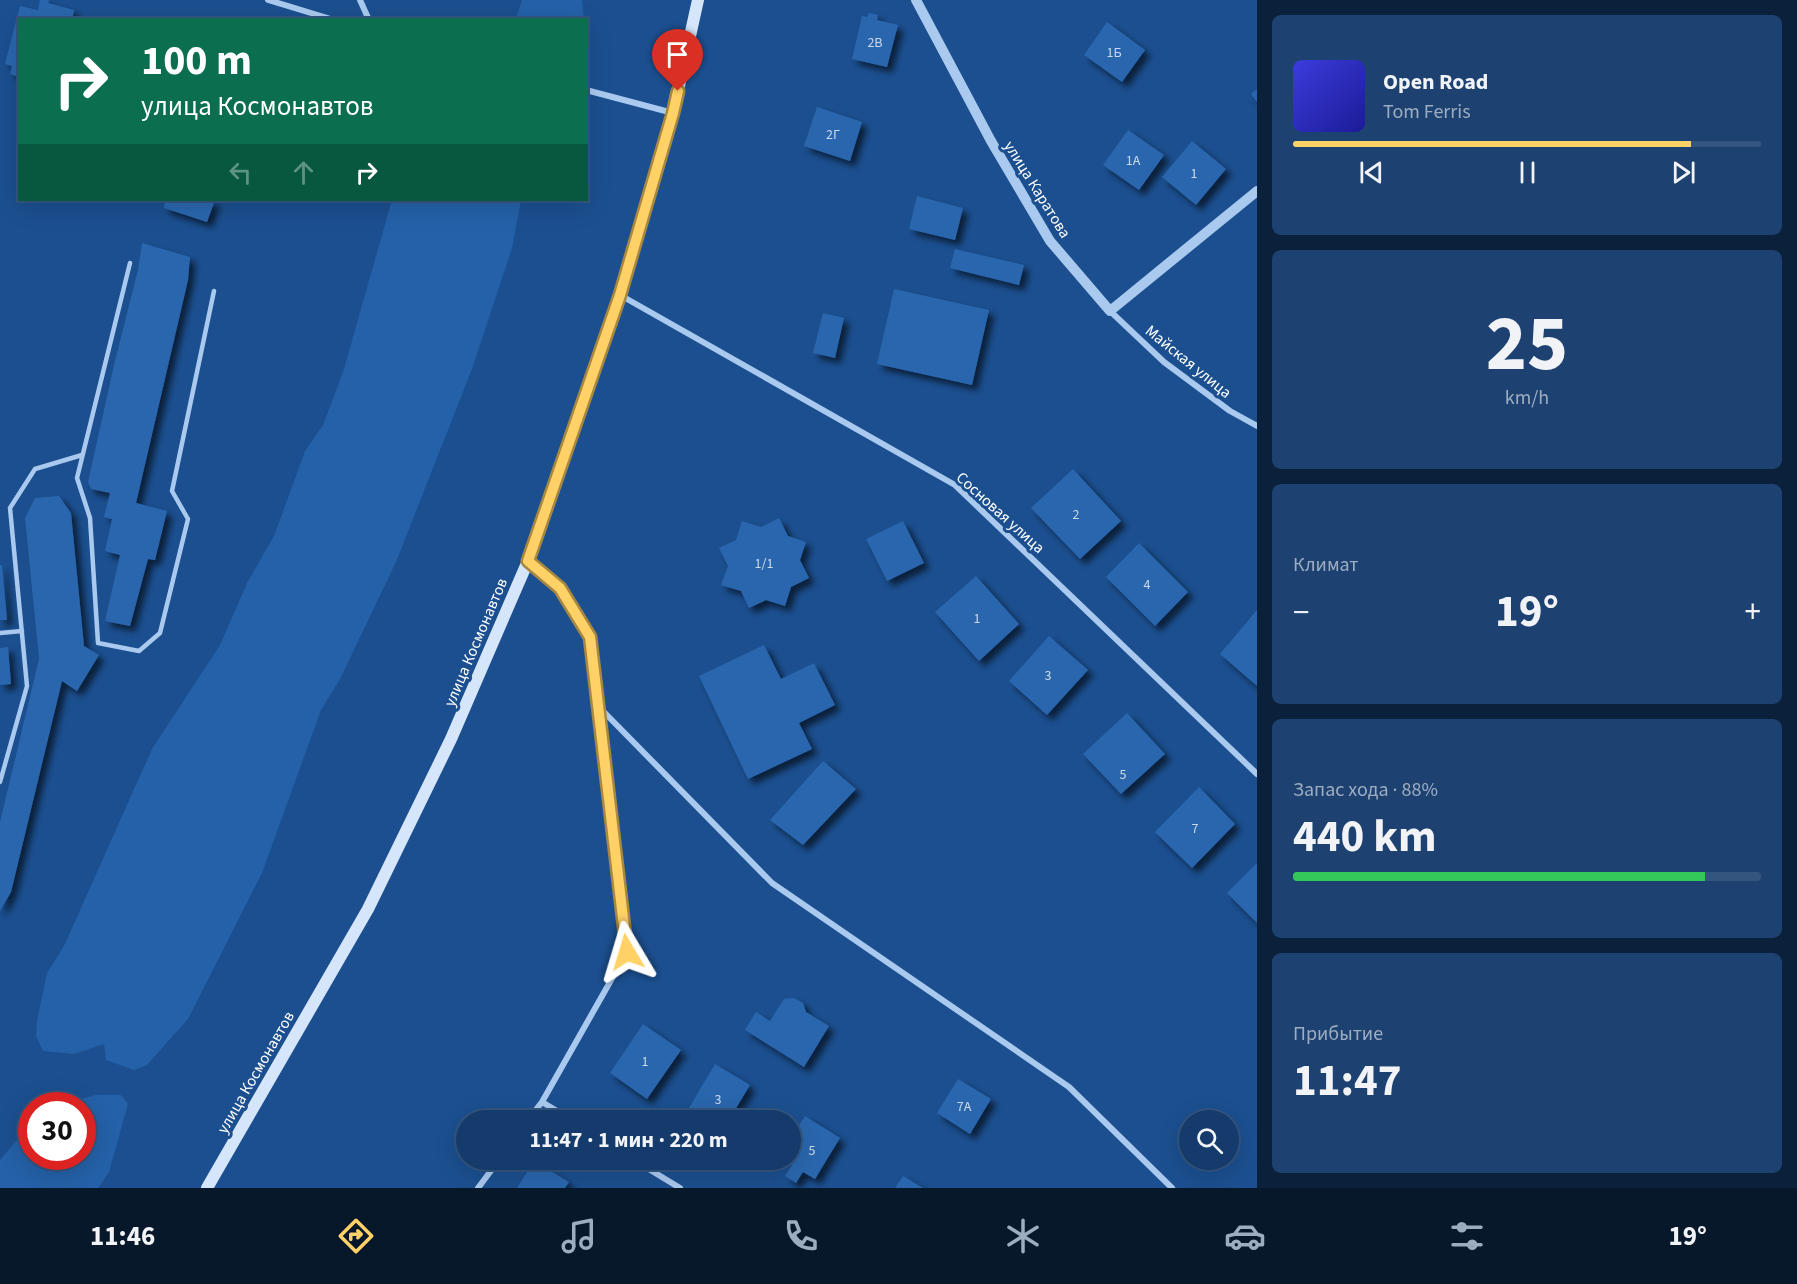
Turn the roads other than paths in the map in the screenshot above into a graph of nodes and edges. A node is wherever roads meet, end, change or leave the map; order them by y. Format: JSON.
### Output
{"nodes":[{"id":1,"x":268,"y":0,"type":"edge"},
{"id":2,"x":360,"y":0,"type":"edge"},
{"id":3,"x":699,"y":0,"type":"edge"},
{"id":4,"x":916,"y":0,"type":"edge"},
{"id":5,"x":327,"y":18,"type":"edge"},
{"id":6,"x":368,"y":18,"type":"edge"},
{"id":7,"x":588,"y":91,"type":"edge"},
{"id":8,"x":673,"y":113,"type":"junction"},
{"id":9,"x":1257,"y":191,"type":"edge"},
{"id":10,"x":130,"y":263,"type":"dead end"},
{"id":11,"x":214,"y":291,"type":"dead end"},
{"id":12,"x":620,"y":295,"type":"junction"},
{"id":13,"x":1110,"y":311,"type":"junction"},
{"id":14,"x":1257,"y":426,"type":"edge"},
{"id":15,"x":82,"y":455,"type":"junction"},
{"id":16,"x":528,"y":561,"type":"junction"},
{"id":17,"x":22,"y":631,"type":"junction"},
{"id":18,"x":0,"y":633,"type":"edge"},
{"id":19,"x":598,"y":706,"type":"junction"},
{"id":20,"x":1257,"y":774,"type":"edge"},
{"id":21,"x":0,"y":782,"type":"edge"},
{"id":22,"x":542,"y":1102,"type":"junction"},
{"id":23,"x":536,"y":1110,"type":"edge"},
{"id":24,"x":555,"y":1110,"type":"edge"},
{"id":25,"x":492,"y":1170,"type":"edge"},
{"id":26,"x":651,"y":1170,"type":"edge"},
{"id":27,"x":207,"y":1188,"type":"edge"},
{"id":28,"x":478,"y":1188,"type":"edge"},
{"id":29,"x":681,"y":1188,"type":"edge"},
{"id":30,"x":1172,"y":1188,"type":"edge"}],
"edges":[{"from":1,"to":5,"type":"street"},
{"from":2,"to":6,"type":"street"},
{"from":3,"to":8,"type":"main road","name":"улица Космонавтов"},
{"from":4,"to":13,"type":"street","name":"улица Каратова"},
{"from":7,"to":8,"type":"street"},
{"from":8,"to":12,"type":"main road","name":"улица Космонавтов"},
{"from":9,"to":13,"type":"street"},
{"from":10,"to":15,"type":"lane"},
{"from":11,"to":15,"type":"lane"},
{"from":12,"to":16,"type":"main road","name":"улица Космонавтов"},
{"from":12,"to":20,"type":"street","name":"Сосновая улица"},
{"from":13,"to":14,"type":"street","name":"Майская улица"},
{"from":15,"to":17,"type":"lane"},
{"from":16,"to":19,"type":"street"},
{"from":16,"to":27,"type":"main road","name":"улица Космонавтов"},
{"from":17,"to":18,"type":"lane"},
{"from":17,"to":21,"type":"lane"},
{"from":19,"to":22,"type":"street"},
{"from":19,"to":30,"type":"street"},
{"from":22,"to":23,"type":"street"},
{"from":22,"to":24,"type":"street"},
{"from":25,"to":28,"type":"street"},
{"from":26,"to":29,"type":"street"}]}
